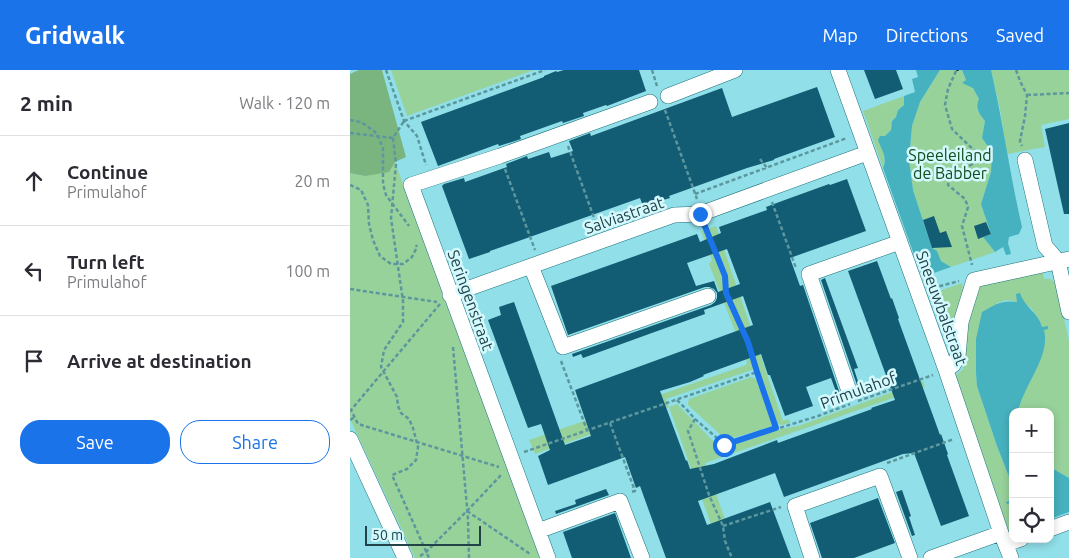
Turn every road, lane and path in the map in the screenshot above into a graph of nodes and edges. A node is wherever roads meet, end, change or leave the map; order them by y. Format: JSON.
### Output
{"nodes":[{"id":1,"x":386,"y":70,"type":"edge"},
{"id":2,"x":545,"y":70,"type":"edge"},
{"id":3,"x":652,"y":70,"type":"edge"},
{"id":4,"x":735,"y":70,"type":"edge"},
{"id":5,"x":838,"y":70,"type":"edge"},
{"id":6,"x":1016,"y":70,"type":"edge"},
{"id":7,"x":956,"y":71,"type":"edge"},
{"id":8,"x":1069,"y":93,"type":"edge"},
{"id":9,"x":1027,"y":95,"type":"junction"},
{"id":10,"x":660,"y":98,"type":"junction"},
{"id":11,"x":350,"y":120,"type":"edge"},
{"id":12,"x":404,"y":120,"type":"junction"},
{"id":13,"x":350,"y":133,"type":"edge"},
{"id":14,"x":564,"y":133,"type":"junction"},
{"id":15,"x":860,"y":133,"type":"junction"},
{"id":16,"x":378,"y":136,"type":"junction"},
{"id":17,"x":393,"y":138,"type":"junction"},
{"id":18,"x":867,"y":153,"type":"junction"},
{"id":19,"x":500,"y":156,"type":"junction"},
{"id":20,"x":760,"y":159,"type":"dead end"},
{"id":21,"x":1025,"y":160,"type":"joint"},
{"id":22,"x":767,"y":168,"type":"junction"},
{"id":23,"x":430,"y":179,"type":"junction"},
{"id":24,"x":350,"y":185,"type":"edge"},
{"id":25,"x":768,"y":189,"type":"junction"},
{"id":26,"x":695,"y":194,"type":"junction"},
{"id":27,"x":392,"y":203,"type":"junction"},
{"id":28,"x":700,"y":214,"type":"junction"},
{"id":29,"x":410,"y":228,"type":"dead end"},
{"id":30,"x":414,"y":238,"type":"dead end"},
{"id":31,"x":602,"y":240,"type":"junction"},
{"id":32,"x":900,"y":242,"type":"junction"},
{"id":33,"x":1064,"y":260,"type":"edge"},
{"id":34,"x":398,"y":264,"type":"junction"},
{"id":35,"x":535,"y":264,"type":"junction"},
{"id":36,"x":809,"y":274,"type":"junction"},
{"id":37,"x":974,"y":280,"type":"junction"},
{"id":38,"x":350,"y":289,"type":"edge"},
{"id":39,"x":918,"y":293,"type":"junction"},
{"id":40,"x":708,"y":296,"type":"dead end"},
{"id":41,"x":403,"y":297,"type":"junction"},
{"id":42,"x":446,"y":302,"type":"junction"},
{"id":43,"x":1069,"y":312,"type":"edge"},
{"id":44,"x":453,"y":344,"type":"dead end"},
{"id":45,"x":562,"y":348,"type":"junction"},
{"id":46,"x":946,"y":370,"type":"junction"},
{"id":47,"x":384,"y":372,"type":"junction"},
{"id":48,"x":757,"y":372,"type":"junction"},
{"id":49,"x":848,"y":388,"type":"dead end"},
{"id":50,"x":677,"y":400,"type":"junction"},
{"id":51,"x":355,"y":418,"type":"junction"},
{"id":52,"x":350,"y":420,"type":"edge"},
{"id":53,"x":695,"y":420,"type":"junction"},
{"id":54,"x":610,"y":423,"type":"junction"},
{"id":55,"x":776,"y":428,"type":"junction"},
{"id":56,"x":587,"y":430,"type":"junction"},
{"id":57,"x":967,"y":434,"type":"junction"},
{"id":58,"x":350,"y":438,"type":"edge"},
{"id":59,"x":417,"y":443,"type":"junction"},
{"id":60,"x":462,"y":457,"type":"junction"},
{"id":61,"x":511,"y":460,"type":"junction"},
{"id":62,"x":880,"y":476,"type":"junction"},
{"id":63,"x":620,"y":501,"type":"junction"},
{"id":64,"x":795,"y":506,"type":"junction"},
{"id":65,"x":467,"y":511,"type":"junction"},
{"id":66,"x":1069,"y":522,"type":"edge"},
{"id":67,"x":723,"y":526,"type":"junction"},
{"id":68,"x":1054,"y":528,"type":"edge"},
{"id":69,"x":538,"y":531,"type":"junction"},
{"id":70,"x":1006,"y":545,"type":"edge"},
{"id":71,"x":426,"y":552,"type":"junction"},
{"id":72,"x":547,"y":556,"type":"edge"},
{"id":73,"x":405,"y":558,"type":"edge"},
{"id":74,"x":417,"y":558,"type":"edge"},
{"id":75,"x":429,"y":558,"type":"edge"},
{"id":76,"x":469,"y":558,"type":"edge"},
{"id":77,"x":642,"y":558,"type":"edge"},
{"id":78,"x":732,"y":558,"type":"edge"},
{"id":79,"x":812,"y":558,"type":"edge"},
{"id":80,"x":910,"y":558,"type":"edge"},
{"id":81,"x":930,"y":558,"type":"edge"}],
"edges":[{"from":1,"to":12,"type":"path"},
{"from":2,"to":12,"type":"path"},
{"from":3,"to":10,"type":"path"},
{"from":4,"to":10,"type":"street"},
{"from":5,"to":15,"type":"street","name":"Sneeuwbalstraat"},
{"from":6,"to":9,"type":"path"},
{"from":7,"to":37,"type":"path"},
{"from":8,"to":9,"type":"path"},
{"from":9,"to":21,"type":"path"},
{"from":10,"to":14,"type":"street"},
{"from":10,"to":26,"type":"path"},
{"from":11,"to":16,"type":"path"},
{"from":12,"to":17,"type":"path"},
{"from":12,"to":23,"type":"path"},
{"from":13,"to":16,"type":"path"},
{"from":14,"to":19,"type":"street"},
{"from":14,"to":31,"type":"path"},
{"from":15,"to":18,"type":"street","name":"Sneeuwbalstraat"},
{"from":15,"to":22,"type":"path"},
{"from":16,"to":17,"type":"path"},
{"from":16,"to":27,"type":"path"},
{"from":17,"to":27,"type":"path"},
{"from":18,"to":25,"type":"street","name":"Salviastraat"},
{"from":18,"to":32,"type":"street","name":"Sneeuwbalstraat"},
{"from":19,"to":23,"type":"street"},
{"from":19,"to":35,"type":"path"},
{"from":20,"to":22,"type":"path"},
{"from":21,"to":33,"type":"street"},
{"from":22,"to":26,"type":"path"},
{"from":23,"to":42,"type":"street","name":"Seringenstraat"},
{"from":24,"to":34,"type":"path"},
{"from":25,"to":28,"type":"street","name":"Salviastraat"},
{"from":25,"to":36,"type":"path"},
{"from":26,"to":28,"type":"path"},
{"from":27,"to":29,"type":"path"},
{"from":27,"to":34,"type":"path"},
{"from":28,"to":31,"type":"street","name":"Salviastraat"},
{"from":28,"to":48,"type":"path"},
{"from":30,"to":34,"type":"path"},
{"from":31,"to":35,"type":"street","name":"Salviastraat"},
{"from":32,"to":36,"type":"street"},
{"from":32,"to":39,"type":"street","name":"Sneeuwbalstraat"},
{"from":33,"to":37,"type":"street"},
{"from":33,"to":43,"type":"street"},
{"from":34,"to":41,"type":"path"},
{"from":35,"to":42,"type":"street","name":"Salviastraat"},
{"from":35,"to":45,"type":"street"},
{"from":36,"to":49,"type":"street"},
{"from":37,"to":39,"type":"path"},
{"from":37,"to":46,"type":"street"},
{"from":38,"to":41,"type":"path"},
{"from":39,"to":46,"type":"street","name":"Sneeuwbalstraat"},
{"from":40,"to":45,"type":"street"},
{"from":41,"to":42,"type":"path"},
{"from":41,"to":47,"type":"path"},
{"from":42,"to":47,"type":"path"},
{"from":42,"to":61,"type":"street","name":"Seringenstraat"},
{"from":44,"to":60,"type":"path"},
{"from":45,"to":56,"type":"path"},
{"from":46,"to":55,"type":"path","name":"Primulahof"},
{"from":46,"to":57,"type":"street","name":"Sneeuwbalstraat"},
{"from":47,"to":51,"type":"path"},
{"from":47,"to":59,"type":"path"},
{"from":48,"to":50,"type":"path"},
{"from":48,"to":55,"type":"path"},
{"from":50,"to":53,"type":"path","name":"Primulahof"},
{"from":50,"to":54,"type":"path"},
{"from":51,"to":52,"type":"path"},
{"from":51,"to":59,"type":"path"},
{"from":53,"to":55,"type":"path","name":"Primulahof"},
{"from":53,"to":67,"type":"path"},
{"from":54,"to":56,"type":"path"},
{"from":54,"to":63,"type":"path"},
{"from":56,"to":61,"type":"path"},
{"from":57,"to":62,"type":"path"},
{"from":57,"to":70,"type":"street","name":"Sneeuwbalstraat"},
{"from":58,"to":73,"type":"street"},
{"from":59,"to":60,"type":"path"},
{"from":59,"to":71,"type":"path"},
{"from":60,"to":61,"type":"path"},
{"from":60,"to":65,"type":"path"},
{"from":61,"to":65,"type":"path"},
{"from":61,"to":69,"type":"street","name":"Seringenstraat"},
{"from":62,"to":64,"type":"street"},
{"from":62,"to":80,"type":"street"},
{"from":63,"to":69,"type":"street"},
{"from":63,"to":77,"type":"street"},
{"from":64,"to":67,"type":"path"},
{"from":64,"to":79,"type":"street"},
{"from":65,"to":71,"type":"path"},
{"from":65,"to":72,"type":"path"},
{"from":65,"to":76,"type":"path"},
{"from":66,"to":68,"type":"street"},
{"from":67,"to":78,"type":"path"},
{"from":69,"to":72,"type":"street","name":"Seringenstraat"},
{"from":70,"to":81,"type":"street"},
{"from":71,"to":74,"type":"path"},
{"from":71,"to":75,"type":"path"}]}
